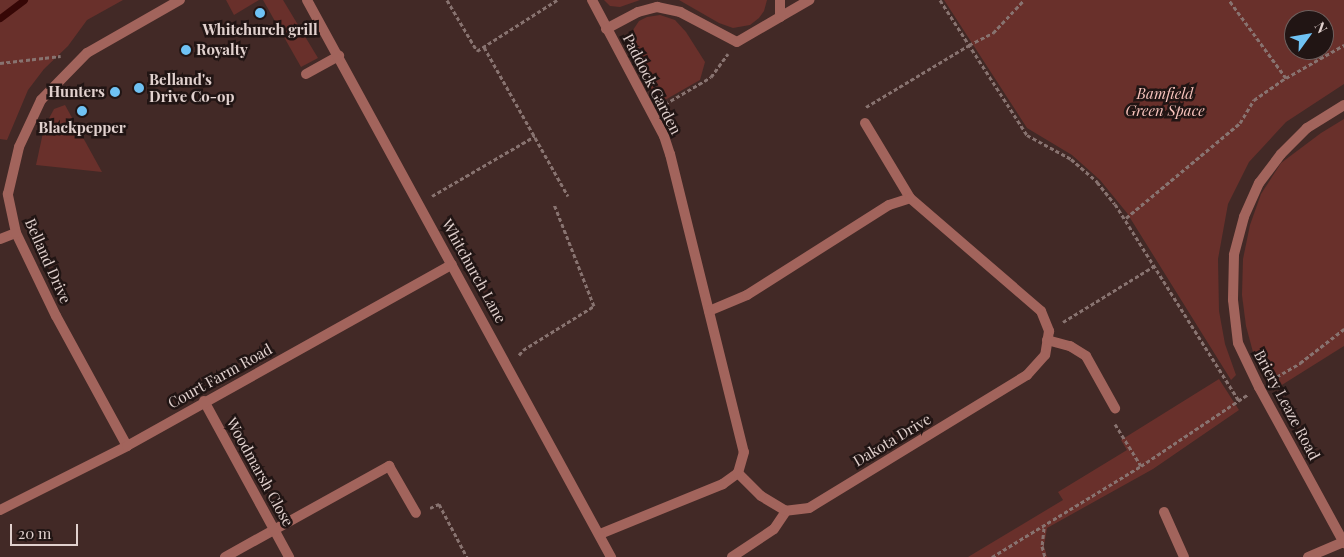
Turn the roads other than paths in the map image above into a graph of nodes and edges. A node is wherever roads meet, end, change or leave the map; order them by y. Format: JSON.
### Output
{"nodes":[{"id":1,"x":180,"y":0,"type":"edge"},
{"id":2,"x":307,"y":0,"type":"edge"},
{"id":3,"x":592,"y":0,"type":"edge"},
{"id":4,"x":780,"y":0,"type":"edge"},
{"id":5,"x":810,"y":0,"type":"edge"},
{"id":6,"x":780,"y":18,"type":"junction"},
{"id":7,"x":606,"y":29,"type":"junction"},
{"id":8,"x":339,"y":56,"type":"junction"},
{"id":9,"x":306,"y":74,"type":"dead end"},
{"id":10,"x":1344,"y":105,"type":"edge"},
{"id":11,"x":865,"y":123,"type":"road end"},
{"id":12,"x":910,"y":198,"type":"junction"},
{"id":13,"x":16,"y":233,"type":"junction"},
{"id":14,"x":0,"y":239,"type":"edge"},
{"id":15,"x":452,"y":264,"type":"junction"},
{"id":16,"x":709,"y":311,"type":"junction"},
{"id":17,"x":1048,"y":336,"type":"junction"},
{"id":18,"x":204,"y":401,"type":"junction"},
{"id":19,"x":1115,"y":408,"type":"road end"},
{"id":20,"x":127,"y":446,"type":"junction"},
{"id":21,"x":738,"y":474,"type":"junction"},
{"id":22,"x":0,"y":510,"type":"edge"},
{"id":23,"x":786,"y":511,"type":"junction"},
{"id":24,"x":1164,"y":512,"type":"dead end"},
{"id":25,"x":416,"y":513,"type":"road end"},
{"id":26,"x":274,"y":530,"type":"junction"},
{"id":27,"x":600,"y":534,"type":"junction"},
{"id":28,"x":1344,"y":542,"type":"edge"},
{"id":29,"x":225,"y":557,"type":"edge"},
{"id":30,"x":289,"y":557,"type":"edge"},
{"id":31,"x":611,"y":557,"type":"edge"},
{"id":32,"x":732,"y":557,"type":"edge"},
{"id":33,"x":1184,"y":557,"type":"edge"},
{"id":34,"x":1308,"y":557,"type":"edge"}],
"edges":[{"from":1,"to":13,"type":"street","name":"Belland Drive"},
{"from":2,"to":8,"type":"street","name":"Whitchurch Lane"},
{"from":3,"to":7,"type":"street","name":"Paddock Garden"},
{"from":4,"to":6,"type":"street"},
{"from":5,"to":6,"type":"street"},
{"from":6,"to":7,"type":"street","name":"Paddock Garden"},
{"from":7,"to":16,"type":"street","name":"Paddock Garden"},
{"from":8,"to":9,"type":"street"},
{"from":8,"to":15,"type":"street","name":"Whitchurch Lane"},
{"from":10,"to":28,"type":"street","name":"Briery Leaze Road"},
{"from":11,"to":12,"type":"street"},
{"from":12,"to":16,"type":"street"},
{"from":12,"to":17,"type":"street"},
{"from":13,"to":14,"type":"street"},
{"from":13,"to":20,"type":"street","name":"Belland Drive"},
{"from":15,"to":18,"type":"street","name":"Court Farm Road"},
{"from":15,"to":27,"type":"street","name":"Whitchurch Lane"},
{"from":16,"to":21,"type":"street"},
{"from":17,"to":19,"type":"street"},
{"from":17,"to":23,"type":"street","name":"Dakota Drive"},
{"from":18,"to":20,"type":"street","name":"Court Farm Road"},
{"from":18,"to":26,"type":"street","name":"Woodmarsh Close"},
{"from":20,"to":22,"type":"street","name":"Court Farm Road"},
{"from":21,"to":23,"type":"street"},
{"from":21,"to":27,"type":"street"},
{"from":23,"to":32,"type":"street"},
{"from":24,"to":33,"type":"street"},
{"from":25,"to":26,"type":"street"},
{"from":26,"to":29,"type":"street"},
{"from":26,"to":30,"type":"street","name":"Woodmarsh Close"},
{"from":27,"to":31,"type":"street","name":"Whitchurch Lane"},
{"from":28,"to":34,"type":"street"}]}
